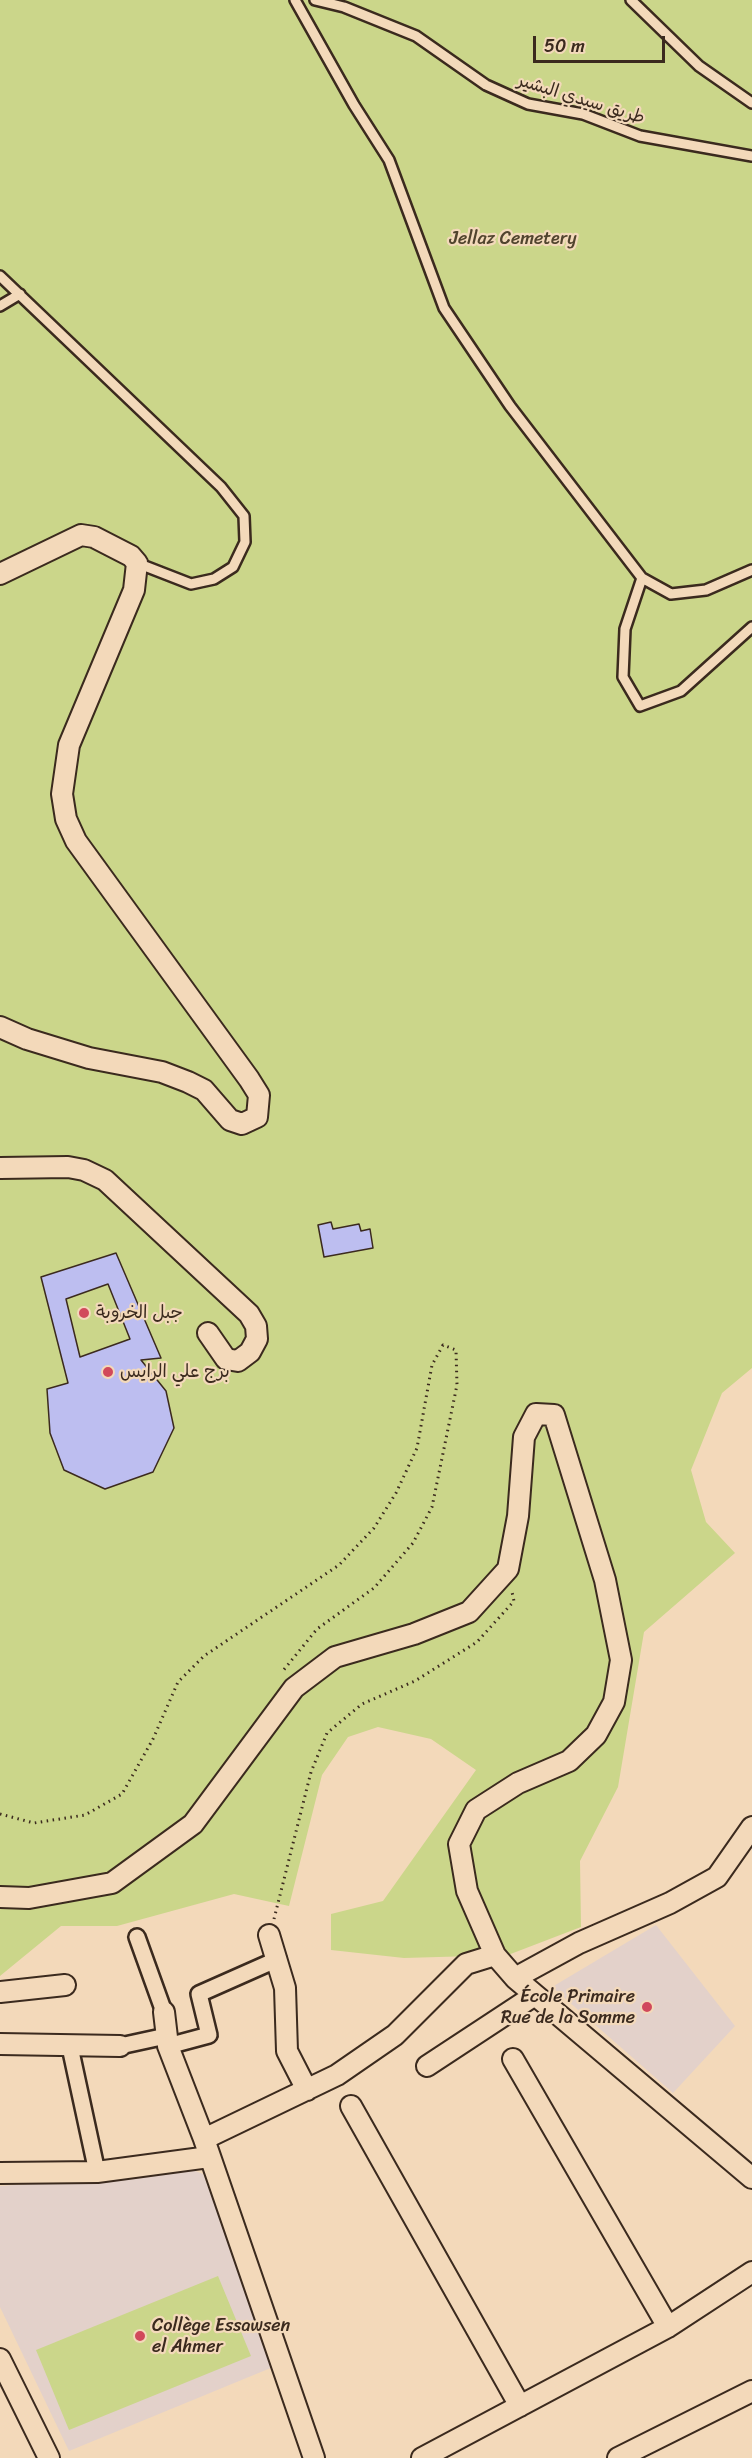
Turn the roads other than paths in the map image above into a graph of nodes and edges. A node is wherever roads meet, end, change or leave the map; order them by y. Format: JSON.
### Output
{"nodes":[{"id":1,"x":295,"y":0,"type":"edge"},
{"id":2,"x":315,"y":0,"type":"edge"},
{"id":3,"x":631,"y":0,"type":"edge"},
{"id":4,"x":752,"y":103,"type":"edge"},
{"id":5,"x":752,"y":156,"type":"edge"},
{"id":6,"x":0,"y":276,"type":"edge"},
{"id":7,"x":20,"y":294,"type":"junction"},
{"id":8,"x":0,"y":306,"type":"edge"},
{"id":9,"x":137,"y":563,"type":"junction"},
{"id":10,"x":752,"y":570,"type":"edge"},
{"id":11,"x":0,"y":574,"type":"edge"},
{"id":12,"x":642,"y":578,"type":"junction"},
{"id":13,"x":752,"y":627,"type":"edge"},
{"id":14,"x":0,"y":1027,"type":"edge"},
{"id":15,"x":0,"y":1168,"type":"edge"},
{"id":16,"x":208,"y":1333,"type":"dead end"},
{"id":17,"x":752,"y":1827,"type":"edge"},
{"id":18,"x":0,"y":1897,"type":"edge"},
{"id":19,"x":269,"y":1935,"type":"road end"},
{"id":20,"x":137,"y":1937,"type":"dead end"},
{"id":21,"x":495,"y":1955,"type":"junction"},
{"id":22,"x":279,"y":1959,"type":"junction"},
{"id":23,"x":515,"y":1978,"type":"junction"},
{"id":24,"x":64,"y":1985,"type":"dead end"},
{"id":25,"x":0,"y":1992,"type":"edge"},
{"id":26,"x":535,"y":1995,"type":"junction"},
{"id":27,"x":164,"y":2012,"type":"joint"},
{"id":28,"x":167,"y":2041,"type":"junction"},
{"id":29,"x":0,"y":2044,"type":"edge"},
{"id":30,"x":120,"y":2046,"type":"joint"},
{"id":31,"x":70,"y":2047,"type":"junction"},
{"id":32,"x":513,"y":2060,"type":"dead end"},
{"id":33,"x":427,"y":2066,"type":"dead end"},
{"id":34,"x":307,"y":2090,"type":"junction"},
{"id":35,"x":351,"y":2106,"type":"dead end"},
{"id":36,"x":206,"y":2148,"type":"junction"},
{"id":37,"x":97,"y":2172,"type":"junction"},
{"id":38,"x":0,"y":2173,"type":"edge"},
{"id":39,"x":752,"y":2178,"type":"edge"},
{"id":40,"x":752,"y":2272,"type":"edge"},
{"id":41,"x":668,"y":2327,"type":"junction"},
{"id":42,"x":0,"y":2359,"type":"edge"},
{"id":43,"x":752,"y":2391,"type":"edge"},
{"id":44,"x":520,"y":2406,"type":"junction"},
{"id":45,"x":431,"y":2456,"type":"edge"},
{"id":46,"x":49,"y":2458,"type":"edge"},
{"id":47,"x":314,"y":2458,"type":"edge"},
{"id":48,"x":618,"y":2458,"type":"edge"}],
"edges":[{"from":1,"to":12,"type":"lane"},
{"from":2,"to":5,"type":"lane","name":"طريق سيدي البشير"},
{"from":3,"to":4,"type":"lane"},
{"from":6,"to":7,"type":"lane"},
{"from":7,"to":8,"type":"lane"},
{"from":7,"to":9,"type":"lane"},
{"from":9,"to":11,"type":"street"},
{"from":9,"to":14,"type":"street"},
{"from":10,"to":12,"type":"lane"},
{"from":12,"to":13,"type":"lane"},
{"from":15,"to":16,"type":"street"},
{"from":17,"to":23,"type":"street"},
{"from":18,"to":21,"type":"street"},
{"from":19,"to":22,"type":"street"},
{"from":20,"to":27,"type":"street"},
{"from":21,"to":23,"type":"street"},
{"from":21,"to":34,"type":"street"},
{"from":22,"to":28,"type":"street"},
{"from":22,"to":34,"type":"street"},
{"from":23,"to":26,"type":"street"},
{"from":24,"to":25,"type":"street"},
{"from":26,"to":33,"type":"street"},
{"from":26,"to":39,"type":"street"},
{"from":27,"to":28,"type":"street"},
{"from":28,"to":30,"type":"street"},
{"from":28,"to":36,"type":"street"},
{"from":29,"to":31,"type":"street"},
{"from":30,"to":31,"type":"street"},
{"from":31,"to":37,"type":"street"},
{"from":32,"to":41,"type":"street"},
{"from":34,"to":36,"type":"street"},
{"from":35,"to":44,"type":"street"},
{"from":36,"to":37,"type":"street"},
{"from":36,"to":47,"type":"street"},
{"from":37,"to":38,"type":"street"},
{"from":40,"to":41,"type":"street"},
{"from":41,"to":44,"type":"street"},
{"from":42,"to":46,"type":"street"},
{"from":43,"to":48,"type":"street"},
{"from":44,"to":45,"type":"street"}]}
